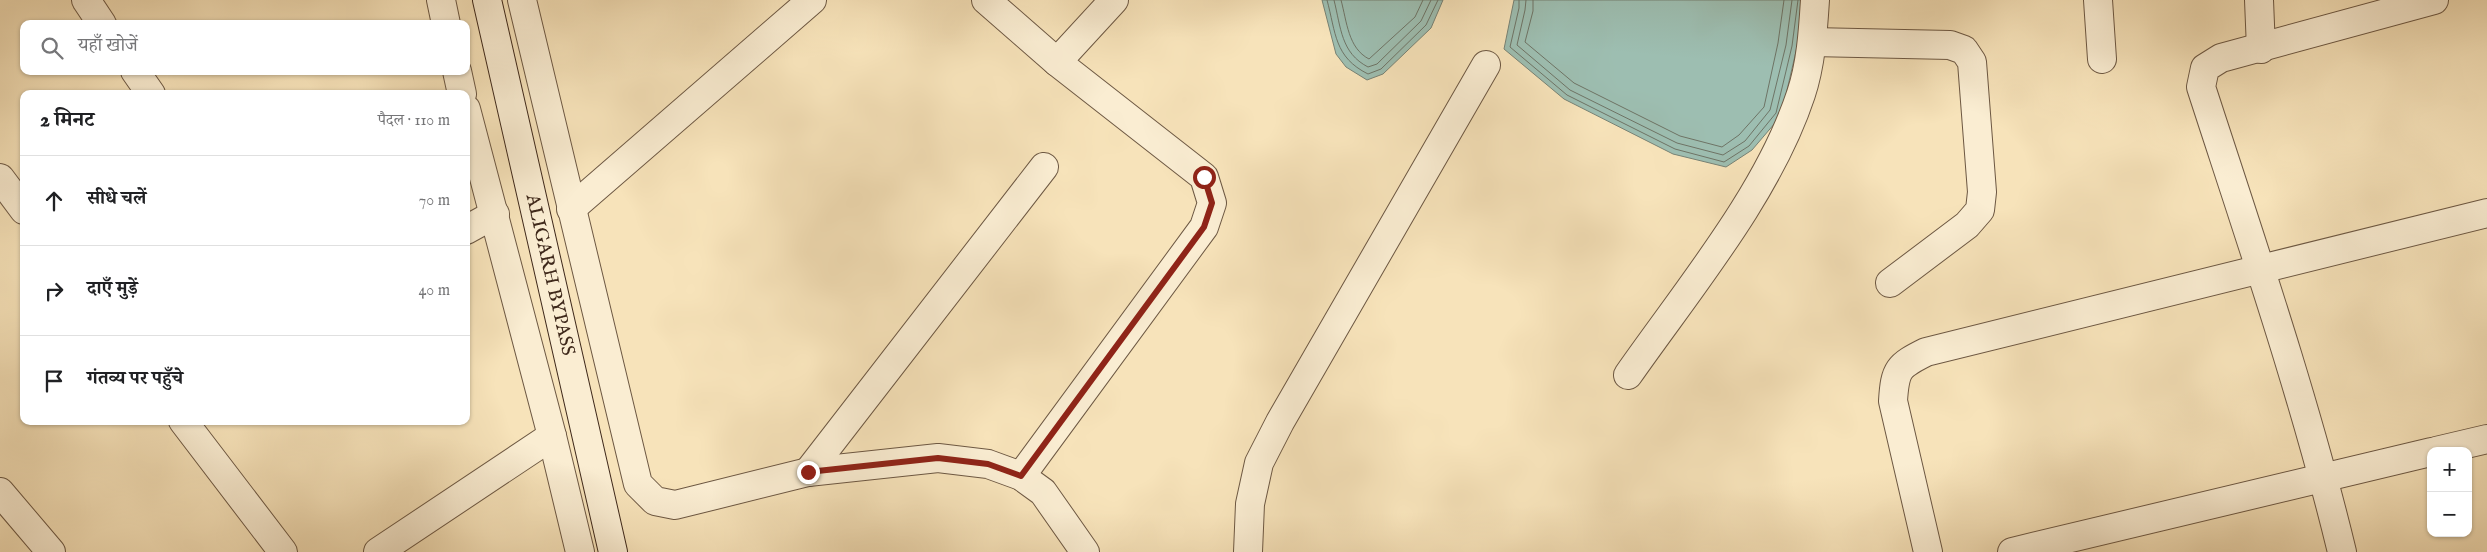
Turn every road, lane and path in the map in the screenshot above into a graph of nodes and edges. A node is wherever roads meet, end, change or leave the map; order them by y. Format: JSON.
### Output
{"nodes":[{"id":1,"x":86,"y":0,"type":"edge"},
{"id":2,"x":441,"y":0,"type":"edge"},
{"id":3,"x":487,"y":0,"type":"edge"},
{"id":4,"x":522,"y":0,"type":"edge"},
{"id":5,"x":812,"y":0,"type":"edge"},
{"id":6,"x":986,"y":0,"type":"edge"},
{"id":7,"x":1114,"y":0,"type":"edge"},
{"id":8,"x":1815,"y":0,"type":"edge"},
{"id":9,"x":2098,"y":0,"type":"edge"},
{"id":10,"x":2259,"y":0,"type":"edge"},
{"id":11,"x":2434,"y":0,"type":"edge"},
{"id":12,"x":99,"y":20,"type":"edge"},
{"id":13,"x":445,"y":20,"type":"edge"},
{"id":14,"x":1812,"y":42,"type":"junction"},
{"id":15,"x":2261,"y":49,"type":"junction"},
{"id":16,"x":2102,"y":59,"type":"dead end"},
{"id":17,"x":1056,"y":62,"type":"junction"},
{"id":18,"x":1486,"y":65,"type":"dead end"},
{"id":19,"x":138,"y":75,"type":"edge"},
{"id":20,"x":458,"y":75,"type":"edge"},
{"id":21,"x":148,"y":90,"type":"edge"},
{"id":22,"x":461,"y":90,"type":"edge"},
{"id":23,"x":470,"y":123,"type":"edge"},
{"id":24,"x":1044,"y":167,"type":"dead end"},
{"id":25,"x":0,"y":178,"type":"edge"},
{"id":26,"x":20,"y":205,"type":"edge"},
{"id":27,"x":571,"y":208,"type":"junction"},
{"id":28,"x":2487,"y":213,"type":"edge"},
{"id":29,"x":495,"y":214,"type":"junction"},
{"id":30,"x":470,"y":228,"type":"edge"},
{"id":31,"x":2260,"y":270,"type":"junction"},
{"id":32,"x":1890,"y":283,"type":"dead end"},
{"id":33,"x":1628,"y":375,"type":"dead end"},
{"id":34,"x":186,"y":425,"type":"edge"},
{"id":35,"x":552,"y":436,"type":"junction"},
{"id":36,"x":2487,"y":439,"type":"edge"},
{"id":37,"x":2453,"y":447,"type":"edge"},
{"id":38,"x":2427,"y":453,"type":"edge"},
{"id":39,"x":808,"y":472,"type":"junction"},
{"id":40,"x":1021,"y":476,"type":"junction"},
{"id":41,"x":2324,"y":477,"type":"junction"},
{"id":42,"x":0,"y":492,"type":"edge"},
{"id":43,"x":51,"y":552,"type":"edge"},
{"id":44,"x":284,"y":552,"type":"edge"},
{"id":45,"x":378,"y":552,"type":"edge"},
{"id":46,"x":580,"y":552,"type":"edge"},
{"id":47,"x":613,"y":552,"type":"edge"},
{"id":48,"x":1085,"y":552,"type":"edge"},
{"id":49,"x":1248,"y":552,"type":"edge"},
{"id":50,"x":1928,"y":552,"type":"edge"},
{"id":51,"x":2012,"y":552,"type":"edge"},
{"id":52,"x":2342,"y":552,"type":"edge"}],
"edges":[{"from":1,"to":12,"type":"street"},
{"from":2,"to":13,"type":"street"},
{"from":3,"to":47,"type":"street","name":"ALIGARH BYPASS"},
{"from":4,"to":27,"type":"street"},
{"from":5,"to":27,"type":"street"},
{"from":6,"to":17,"type":"street"},
{"from":7,"to":17,"type":"street"},
{"from":8,"to":14,"type":"street"},
{"from":9,"to":16,"type":"street"},
{"from":10,"to":15,"type":"street"},
{"from":11,"to":15,"type":"street"},
{"from":14,"to":32,"type":"street"},
{"from":14,"to":33,"type":"street"},
{"from":15,"to":31,"type":"street"},
{"from":17,"to":40,"type":"street"},
{"from":18,"to":49,"type":"street"},
{"from":19,"to":21,"type":"street"},
{"from":20,"to":22,"type":"street"},
{"from":23,"to":29,"type":"street"},
{"from":24,"to":39,"type":"street"},
{"from":25,"to":26,"type":"street"},
{"from":27,"to":39,"type":"street"},
{"from":28,"to":31,"type":"street"},
{"from":29,"to":30,"type":"street"},
{"from":29,"to":35,"type":"street"},
{"from":31,"to":41,"type":"street"},
{"from":31,"to":50,"type":"street"},
{"from":34,"to":44,"type":"street"},
{"from":35,"to":45,"type":"street"},
{"from":35,"to":46,"type":"street"},
{"from":36,"to":37,"type":"street"},
{"from":38,"to":41,"type":"street"},
{"from":39,"to":40,"type":"street"},
{"from":40,"to":48,"type":"street"},
{"from":41,"to":51,"type":"street"},
{"from":41,"to":52,"type":"street"},
{"from":42,"to":43,"type":"street"}]}
